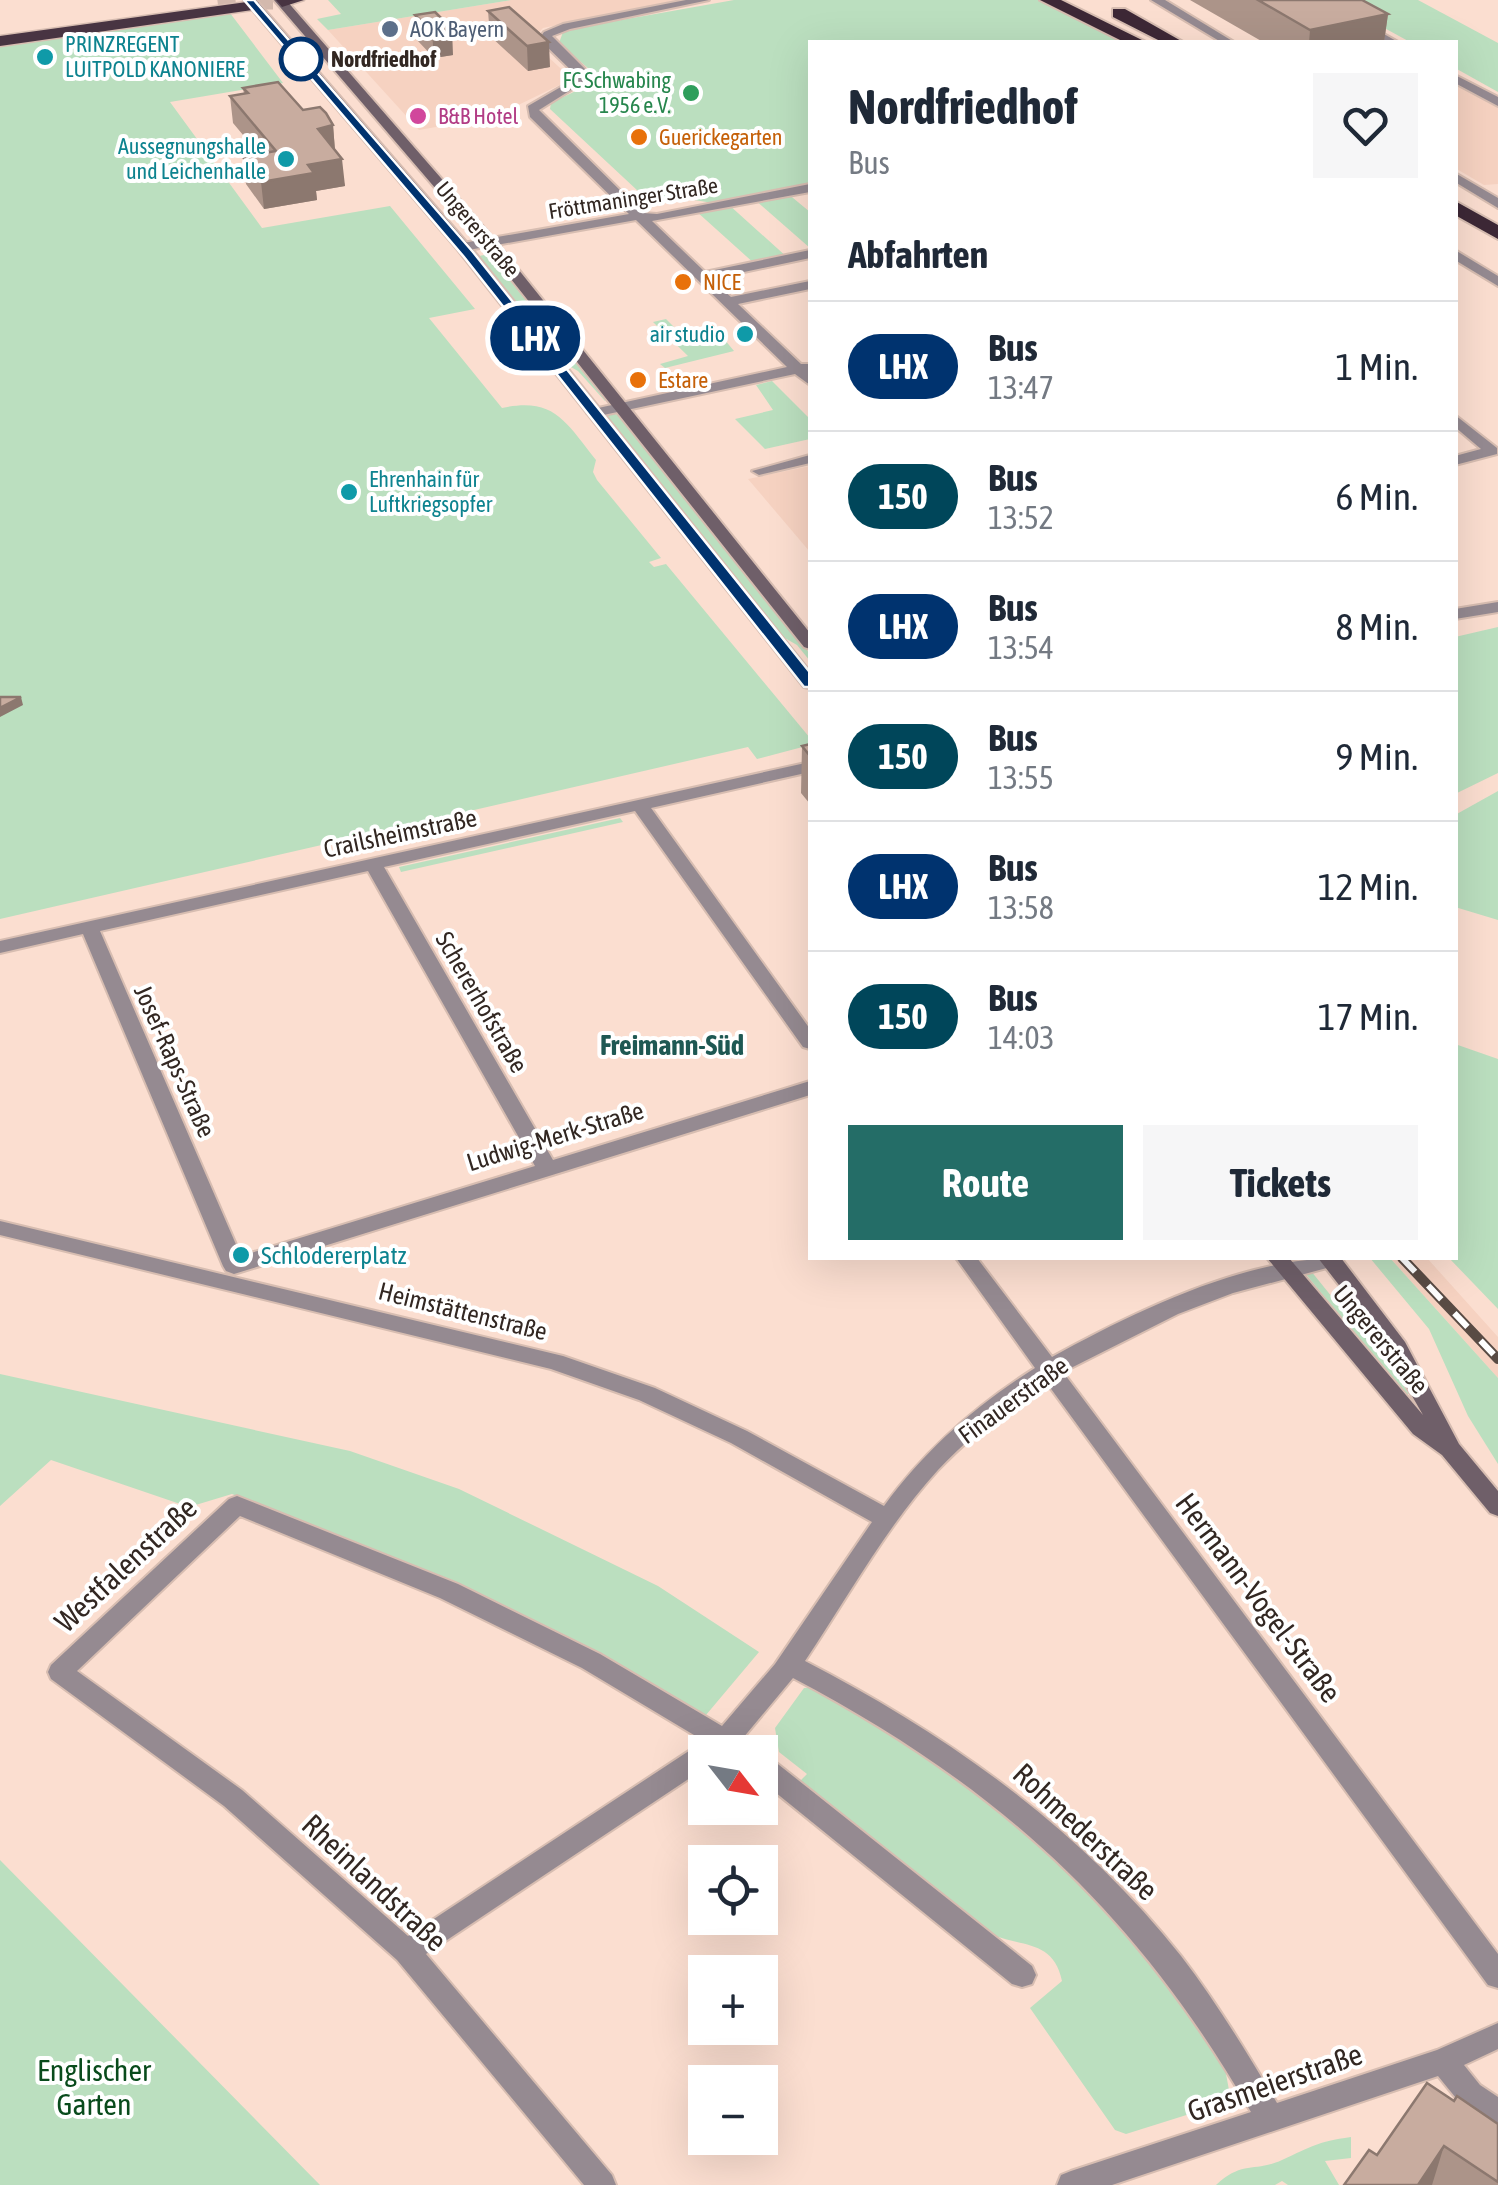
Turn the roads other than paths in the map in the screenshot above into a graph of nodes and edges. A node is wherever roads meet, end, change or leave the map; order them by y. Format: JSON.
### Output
{"nodes":[{"id":1,"x":173,"y":0,"type":"edge"},
{"id":2,"x":702,"y":0,"type":"edge"},
{"id":3,"x":1048,"y":0,"type":"edge"},
{"id":4,"x":1072,"y":0,"type":"edge"},
{"id":5,"x":1095,"y":0,"type":"edge"},
{"id":6,"x":1118,"y":0,"type":"edge"},
{"id":7,"x":1157,"y":0,"type":"edge"},
{"id":8,"x":1316,"y":0,"type":"edge"},
{"id":9,"x":286,"y":1,"type":"edge"},
{"id":10,"x":216,"y":2,"type":"edge"},
{"id":11,"x":252,"y":3,"type":"edge"},
{"id":12,"x":0,"y":32,"type":"edge"},
{"id":13,"x":1133,"y":40,"type":"edge"},
{"id":14,"x":1145,"y":40,"type":"edge"},
{"id":15,"x":1171,"y":40,"type":"edge"},
{"id":16,"x":1173,"y":40,"type":"edge"},
{"id":17,"x":1225,"y":40,"type":"edge"},
{"id":18,"x":1388,"y":40,"type":"edge"},
{"id":19,"x":1458,"y":80,"type":"edge"},
{"id":20,"x":1498,"y":102,"type":"edge"},
{"id":21,"x":1458,"y":179,"type":"edge"},
{"id":22,"x":808,"y":188,"type":"edge"},
{"id":23,"x":1498,"y":189,"type":"edge"},
{"id":24,"x":1481,"y":192,"type":"junction"},
{"id":25,"x":1498,"y":204,"type":"edge"},
{"id":26,"x":1458,"y":209,"type":"edge"},
{"id":27,"x":637,"y":216,"type":"junction"},
{"id":28,"x":1458,"y":224,"type":"edge"},
{"id":29,"x":1498,"y":233,"type":"edge"},
{"id":30,"x":489,"y":242,"type":"junction"},
{"id":31,"x":462,"y":247,"type":"junction"},
{"id":32,"x":1498,"y":249,"type":"edge"},
{"id":33,"x":808,"y":254,"type":"edge"},
{"id":34,"x":1458,"y":256,"type":"edge"},
{"id":35,"x":700,"y":277,"type":"junction"},
{"id":36,"x":1498,"y":282,"type":"edge"},
{"id":37,"x":808,"y":285,"type":"edge"},
{"id":38,"x":726,"y":302,"type":"junction"},
{"id":39,"x":803,"y":367,"type":"edge"},
{"id":40,"x":620,"y":408,"type":"junction"},
{"id":41,"x":594,"y":413,"type":"junction"},
{"id":42,"x":1458,"y":421,"type":"edge"},
{"id":43,"x":1472,"y":431,"type":"junction"},
{"id":44,"x":1458,"y":434,"type":"edge"},
{"id":45,"x":808,"y":460,"type":"edge"},
{"id":46,"x":1458,"y":460,"type":"edge"},
{"id":47,"x":758,"y":471,"type":"dead end"},
{"id":48,"x":1493,"y":606,"type":"edge"},
{"id":49,"x":1458,"y":613,"type":"edge"},
{"id":50,"x":808,"y":642,"type":"edge"},
{"id":51,"x":808,"y":680,"type":"edge"},
{"id":52,"x":808,"y":767,"type":"edge"},
{"id":53,"x":640,"y":806,"type":"junction"},
{"id":54,"x":373,"y":864,"type":"junction"},
{"id":55,"x":88,"y":927,"type":"junction"},
{"id":56,"x":0,"y":947,"type":"edge"},
{"id":57,"x":808,"y":1040,"type":"edge"},
{"id":58,"x":808,"y":1089,"type":"edge"},
{"id":59,"x":546,"y":1166,"type":"junction"},
{"id":60,"x":0,"y":1228,"type":"edge"},
{"id":61,"x":967,"y":1260,"type":"edge"},
{"id":62,"x":1318,"y":1260,"type":"edge"},
{"id":63,"x":1331,"y":1260,"type":"edge"},
{"id":64,"x":1281,"y":1263,"type":"edge"},
{"id":65,"x":229,"y":1274,"type":"junction"},
{"id":66,"x":1049,"y":1370,"type":"junction"},
{"id":67,"x":1450,"y":1449,"type":"junction"},
{"id":68,"x":1498,"y":1506,"type":"edge"},
{"id":69,"x":887,"y":1519,"type":"junction"},
{"id":70,"x":787,"y":1663,"type":"junction"},
{"id":71,"x":60,"y":1672,"type":"joint"},
{"id":72,"x":699,"y":1735,"type":"edge"},
{"id":73,"x":733,"y":1735,"type":"edge"},
{"id":74,"x":688,"y":1771,"type":"edge"},
{"id":75,"x":778,"y":1779,"type":"edge"},
{"id":76,"x":406,"y":1952,"type":"junction"},
{"id":77,"x":1022,"y":1974,"type":"dead end"},
{"id":78,"x":1498,"y":1976,"type":"edge"},
{"id":79,"x":1498,"y":2036,"type":"edge"},
{"id":80,"x":1443,"y":2061,"type":"junction"},
{"id":81,"x":1498,"y":2113,"type":"edge"},
{"id":82,"x":1270,"y":2119,"type":"junction"},
{"id":83,"x":602,"y":2185,"type":"edge"},
{"id":84,"x":1071,"y":2185,"type":"edge"}],
"edges":[{"from":1,"to":12,"type":"highway"},
{"from":2,"to":27,"type":"street"},
{"from":3,"to":13,"type":"highway"},
{"from":4,"to":14,"type":"highway"},
{"from":5,"to":15,"type":"highway"},
{"from":6,"to":16,"type":"highway"},
{"from":7,"to":17,"type":"street"},
{"from":8,"to":18,"type":"street"},
{"from":9,"to":11,"type":"main road"},
{"from":9,"to":30,"type":"main road","name":"Ungererstraße"},
{"from":10,"to":12,"type":"highway"},
{"from":11,"to":12,"type":"highway"},
{"from":11,"to":31,"type":"main road","name":"Ungererstraße"},
{"from":19,"to":20,"type":"street"},
{"from":21,"to":24,"type":"street"},
{"from":22,"to":27,"type":"street","name":"Fröttmaninger Straße"},
{"from":23,"to":24,"type":"street"},
{"from":24,"to":25,"type":"street"},
{"from":26,"to":29,"type":"highway"},
{"from":27,"to":30,"type":"street","name":"Fröttmaninger Straße"},
{"from":27,"to":35,"type":"street"},
{"from":28,"to":32,"type":"highway"},
{"from":30,"to":31,"type":"street","name":"Fröttmaninger Straße"},
{"from":30,"to":40,"type":"main road","name":"Ungererstraße"},
{"from":31,"to":41,"type":"main road","name":"Ungererstraße"},
{"from":33,"to":35,"type":"street"},
{"from":34,"to":36,"type":"street"},
{"from":35,"to":38,"type":"street"},
{"from":37,"to":38,"type":"street"},
{"from":38,"to":39,"type":"street"},
{"from":39,"to":40,"type":"street"},
{"from":40,"to":41,"type":"street"},
{"from":40,"to":50,"type":"main road","name":"Ungererstraße"},
{"from":41,"to":51,"type":"main road","name":"Ungererstraße"},
{"from":42,"to":43,"type":"street"},
{"from":43,"to":44,"type":"street"},
{"from":43,"to":46,"type":"street"},
{"from":45,"to":47,"type":"street"},
{"from":48,"to":49,"type":"street"},
{"from":52,"to":53,"type":"street","name":"Crailsheimstraße"},
{"from":53,"to":54,"type":"street","name":"Crailsheimstraße"},
{"from":53,"to":57,"type":"street"},
{"from":54,"to":55,"type":"street","name":"Crailsheimstraße"},
{"from":54,"to":59,"type":"street","name":"Schererhofstraße"},
{"from":55,"to":56,"type":"street","name":"Crailsheimstraße"},
{"from":55,"to":65,"type":"street","name":"Josef-Raps-Straße"},
{"from":58,"to":59,"type":"street","name":"Ludwig-Merk-Straße"},
{"from":59,"to":65,"type":"street","name":"Ludwig-Merk-Straße"},
{"from":60,"to":65,"type":"street","name":"Heimstättenstraße"},
{"from":61,"to":66,"type":"street","name":"Hermann-Vogel-Straße"},
{"from":62,"to":64,"type":"street","name":"Finauerstraße"},
{"from":63,"to":67,"type":"main road","name":"Ungererstraße"},
{"from":64,"to":66,"type":"street","name":"Finauerstraße"},
{"from":64,"to":67,"type":"main road","name":"Ungererstraße"},
{"from":65,"to":69,"type":"street","name":"Heimstättenstraße"},
{"from":66,"to":69,"type":"street","name":"Finauerstraße"},
{"from":66,"to":78,"type":"street","name":"Hermann-Vogel-Straße"},
{"from":67,"to":68,"type":"main road","name":"Ungererstraße"},
{"from":69,"to":70,"type":"street","name":"Finauerstraße"},
{"from":70,"to":73,"type":"street","name":"Finauerstraße"},
{"from":70,"to":82,"type":"street","name":"Rohmederstraße"},
{"from":71,"to":72,"type":"street","name":"Westfalenstraße"},
{"from":71,"to":76,"type":"street","name":"Rheinlandstraße"},
{"from":74,"to":76,"type":"street","name":"Finauerstraße"},
{"from":75,"to":77,"type":"street"},
{"from":76,"to":83,"type":"street","name":"Rheinlandstraße"},
{"from":79,"to":80,"type":"street","name":"Grasmeierstraße"},
{"from":80,"to":81,"type":"street"},
{"from":80,"to":82,"type":"street","name":"Grasmeierstraße"},
{"from":82,"to":84,"type":"street","name":"Grasmeierstraße"}]}
